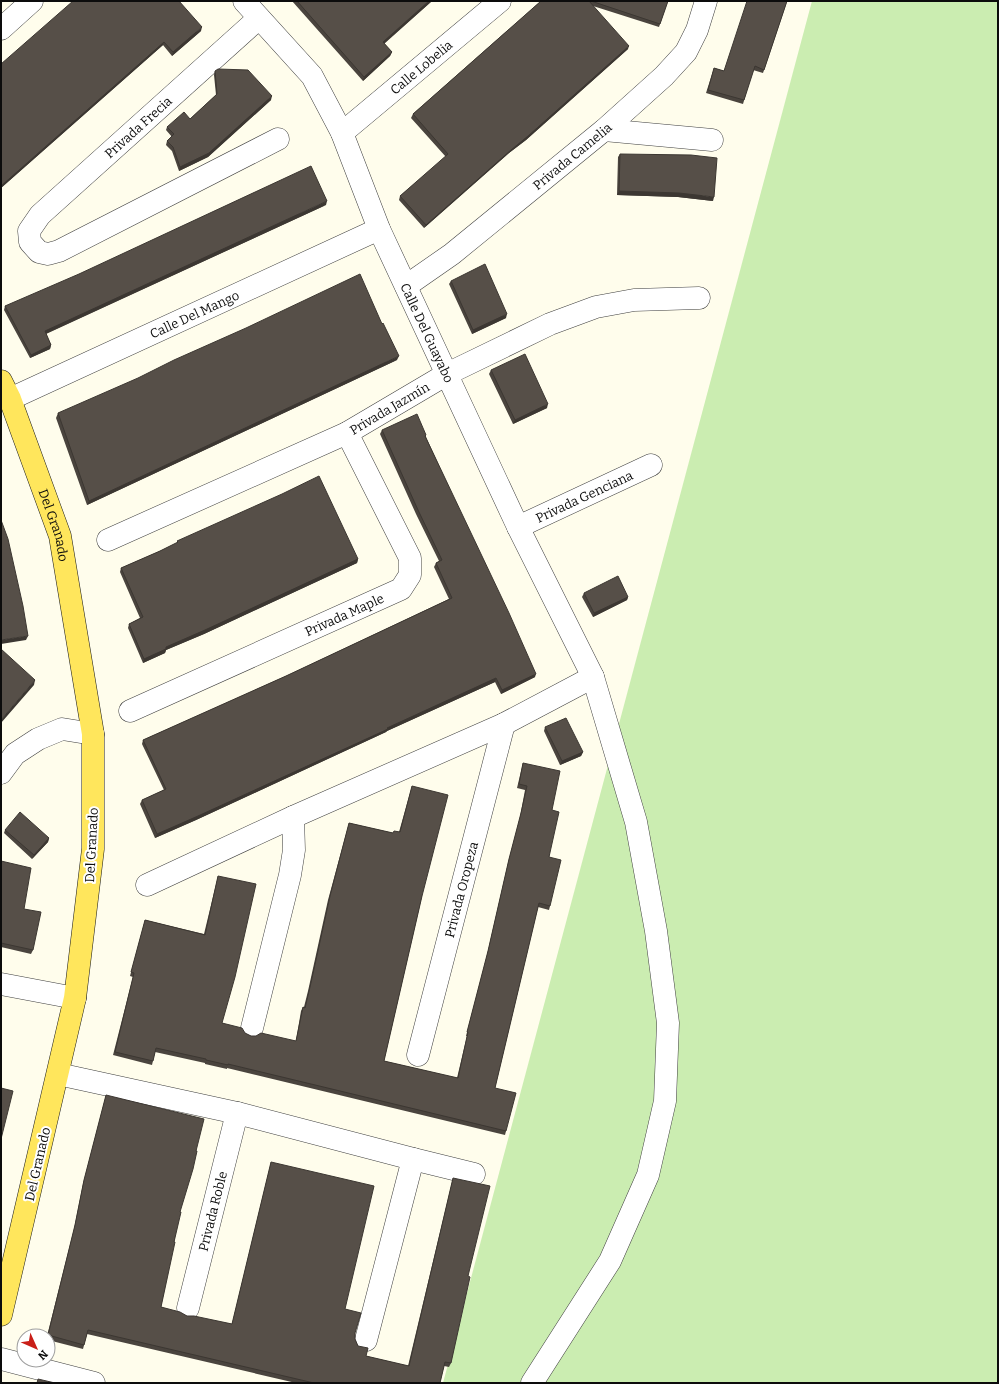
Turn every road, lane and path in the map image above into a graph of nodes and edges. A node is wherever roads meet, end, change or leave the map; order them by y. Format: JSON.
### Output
{"nodes":[{"id":1,"x":32,"y":1,"type":"edge"},
{"id":2,"x":500,"y":1,"type":"edge"},
{"id":3,"x":706,"y":1,"type":"edge"},
{"id":4,"x":250,"y":6,"type":"edge"},
{"id":5,"x":1,"y":29,"type":"edge"},
{"id":6,"x":604,"y":130,"type":"junction"},
{"id":7,"x":342,"y":133,"type":"junction"},
{"id":8,"x":278,"y":139,"type":"dead end"},
{"id":9,"x":712,"y":140,"type":"dead end"},
{"id":10,"x":379,"y":229,"type":"junction"},
{"id":11,"x":406,"y":286,"type":"junction"},
{"id":12,"x":699,"y":298,"type":"dead end"},
{"id":13,"x":447,"y":374,"type":"junction"},
{"id":14,"x":6,"y":390,"type":"edge"},
{"id":15,"x":347,"y":433,"type":"junction"},
{"id":16,"x":651,"y":465,"type":"dead end"},
{"id":17,"x":518,"y":527,"type":"junction"},
{"id":18,"x":108,"y":540,"type":"dead end"},
{"id":19,"x":593,"y":677,"type":"junction"},
{"id":20,"x":130,"y":711,"type":"dead end"},
{"id":21,"x":504,"y":724,"type":"junction"},
{"id":22,"x":93,"y":734,"type":"junction"},
{"id":23,"x":1,"y":773,"type":"edge"},
{"id":24,"x":293,"y":817,"type":"junction"},
{"id":25,"x":147,"y":885,"type":"dead end"},
{"id":26,"x":1,"y":984,"type":"edge"},
{"id":27,"x":75,"y":998,"type":"junction"},
{"id":28,"x":252,"y":1028,"type":"dead end"},
{"id":29,"x":418,"y":1055,"type":"dead end"},
{"id":30,"x":58,"y":1074,"type":"junction"},
{"id":31,"x":237,"y":1113,"type":"junction"},
{"id":32,"x":413,"y":1159,"type":"junction"},
{"id":33,"x":474,"y":1174,"type":"dead end"},
{"id":34,"x":188,"y":1308,"type":"dead end"},
{"id":35,"x":1,"y":1315,"type":"edge"},
{"id":36,"x":366,"y":1340,"type":"dead end"},
{"id":37,"x":1,"y":1359,"type":"edge"},
{"id":38,"x":94,"y":1383,"type":"edge"},
{"id":39,"x":532,"y":1383,"type":"edge"}],
"edges":[{"from":1,"to":5,"type":"street"},
{"from":2,"to":7,"type":"street","name":"Calle Lobelia"},
{"from":3,"to":6,"type":"street","name":"Privada Camelia"},
{"from":4,"to":7,"type":"street","name":"Calle Del Guayabo"},
{"from":4,"to":8,"type":"street","name":"Privada Frecia"},
{"from":6,"to":9,"type":"street"},
{"from":6,"to":11,"type":"street","name":"Privada Camelia"},
{"from":7,"to":10,"type":"street","name":"Calle Del Guayabo"},
{"from":10,"to":11,"type":"street","name":"Calle Del Guayabo"},
{"from":10,"to":14,"type":"street","name":"Calle Del Mango"},
{"from":11,"to":13,"type":"street","name":"Calle Del Guayabo"},
{"from":12,"to":13,"type":"street","name":"Privada Jazmín"},
{"from":13,"to":15,"type":"street","name":"Privada Jazmín"},
{"from":13,"to":17,"type":"street","name":"Calle Del Guayabo"},
{"from":14,"to":22,"type":"main road","name":"Del Granado"},
{"from":15,"to":18,"type":"street","name":"Privada Jazmín"},
{"from":15,"to":20,"type":"street","name":"Privada Maple"},
{"from":16,"to":17,"type":"street","name":"Privada Genciana"},
{"from":17,"to":19,"type":"street","name":"Calle Del Guayabo"},
{"from":19,"to":21,"type":"street"},
{"from":19,"to":39,"type":"street","name":"Calle Del Guayabo"},
{"from":21,"to":24,"type":"street"},
{"from":21,"to":29,"type":"street","name":"Privada Oropeza"},
{"from":22,"to":23,"type":"street"},
{"from":22,"to":27,"type":"main road","name":"Del Granado"},
{"from":24,"to":25,"type":"street"},
{"from":24,"to":28,"type":"street"},
{"from":26,"to":27,"type":"street"},
{"from":27,"to":30,"type":"main road","name":"Del Granado"},
{"from":30,"to":31,"type":"street"},
{"from":30,"to":35,"type":"main road","name":"Del Granado"},
{"from":31,"to":32,"type":"street"},
{"from":31,"to":34,"type":"street","name":"Privada Roble"},
{"from":32,"to":33,"type":"street"},
{"from":32,"to":36,"type":"street"},
{"from":37,"to":38,"type":"street"}]}
